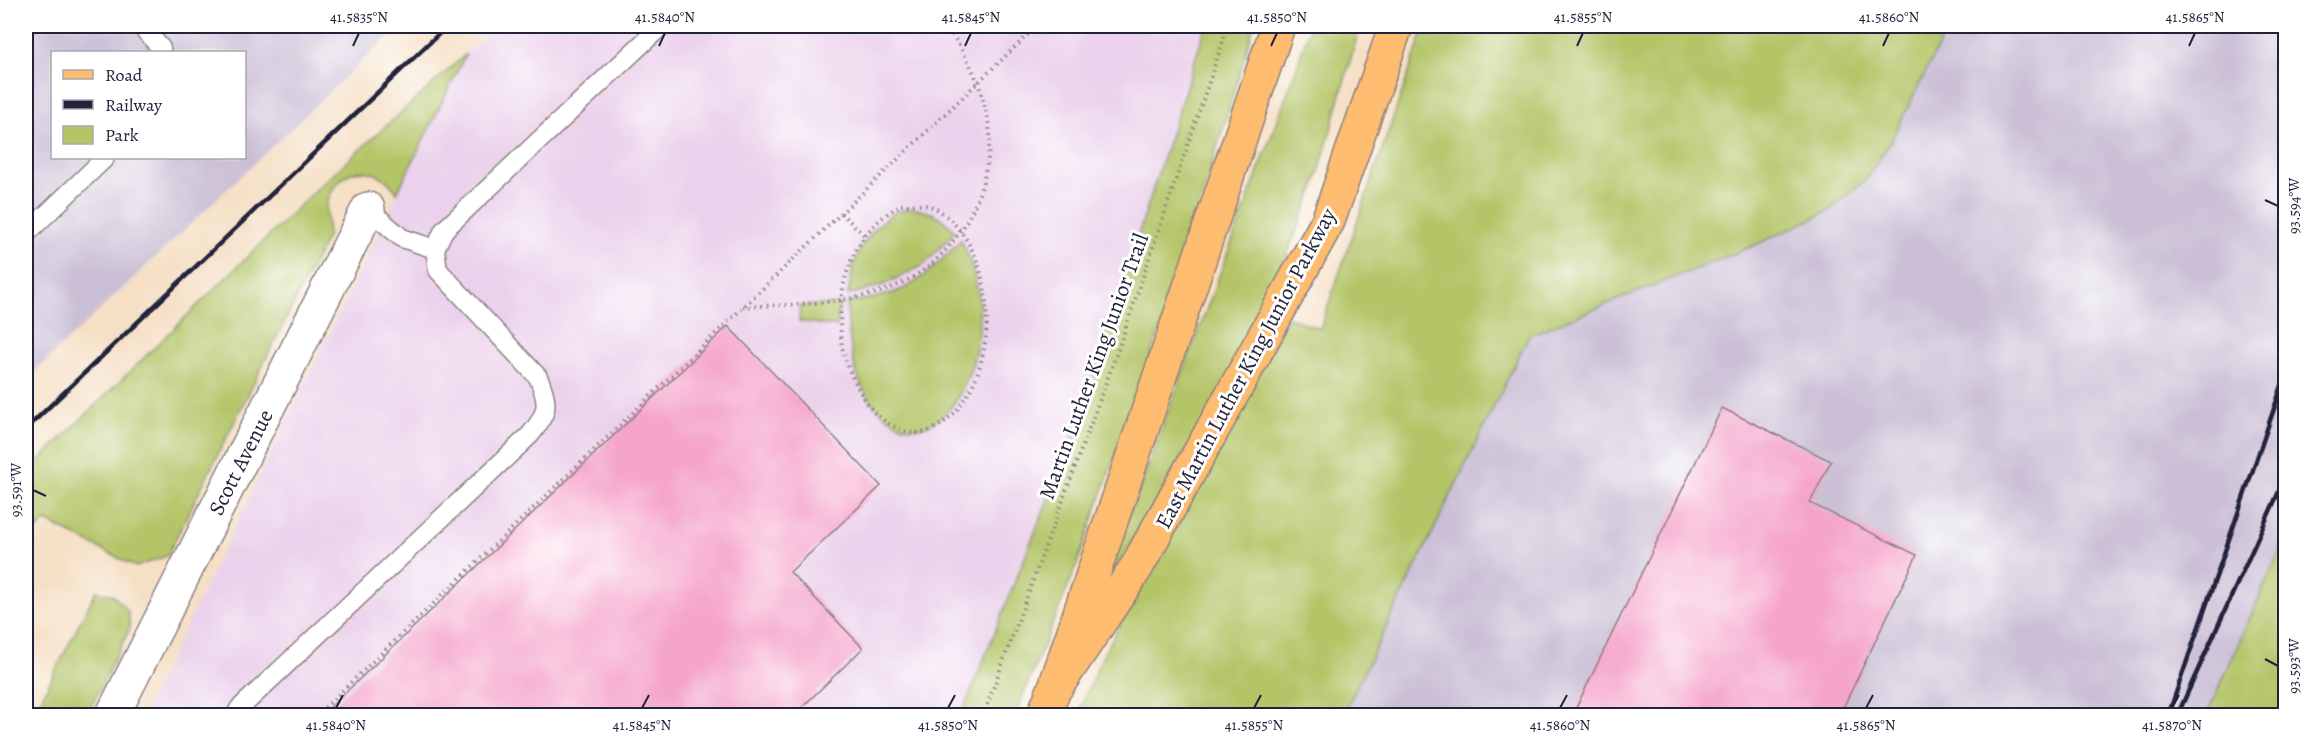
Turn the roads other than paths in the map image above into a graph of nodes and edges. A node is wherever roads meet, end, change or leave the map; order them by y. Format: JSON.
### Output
{"nodes":[{"id":1,"x":141,"y":26,"type":"edge"},
{"id":2,"x":661,"y":26,"type":"edge"},
{"id":3,"x":1278,"y":26,"type":"edge"},
{"id":4,"x":1396,"y":26,"type":"edge"},
{"id":5,"x":161,"y":51,"type":"edge"},
{"id":6,"x":104,"y":159,"type":"edge"},
{"id":7,"x":368,"y":209,"type":"joint"},
{"id":8,"x":26,"y":234,"type":"edge"},
{"id":9,"x":435,"y":249,"type":"junction"},
{"id":10,"x":1049,"y":703,"type":"edge"},
{"id":11,"x":112,"y":716,"type":"edge"},
{"id":12,"x":236,"y":716,"type":"edge"}],
"edges":[{"from":1,"to":5,"type":"lane"},
{"from":2,"to":9,"type":"lane"},
{"from":3,"to":10,"type":"main road","name":"East Martin Luther King Junior Parkway"},
{"from":4,"to":10,"type":"main road","name":"East Martin Luther King Junior Parkway"},
{"from":6,"to":8,"type":"lane"},
{"from":7,"to":9,"type":"lane"},
{"from":7,"to":11,"type":"street","name":"Scott Avenue"},
{"from":9,"to":12,"type":"lane"}]}
